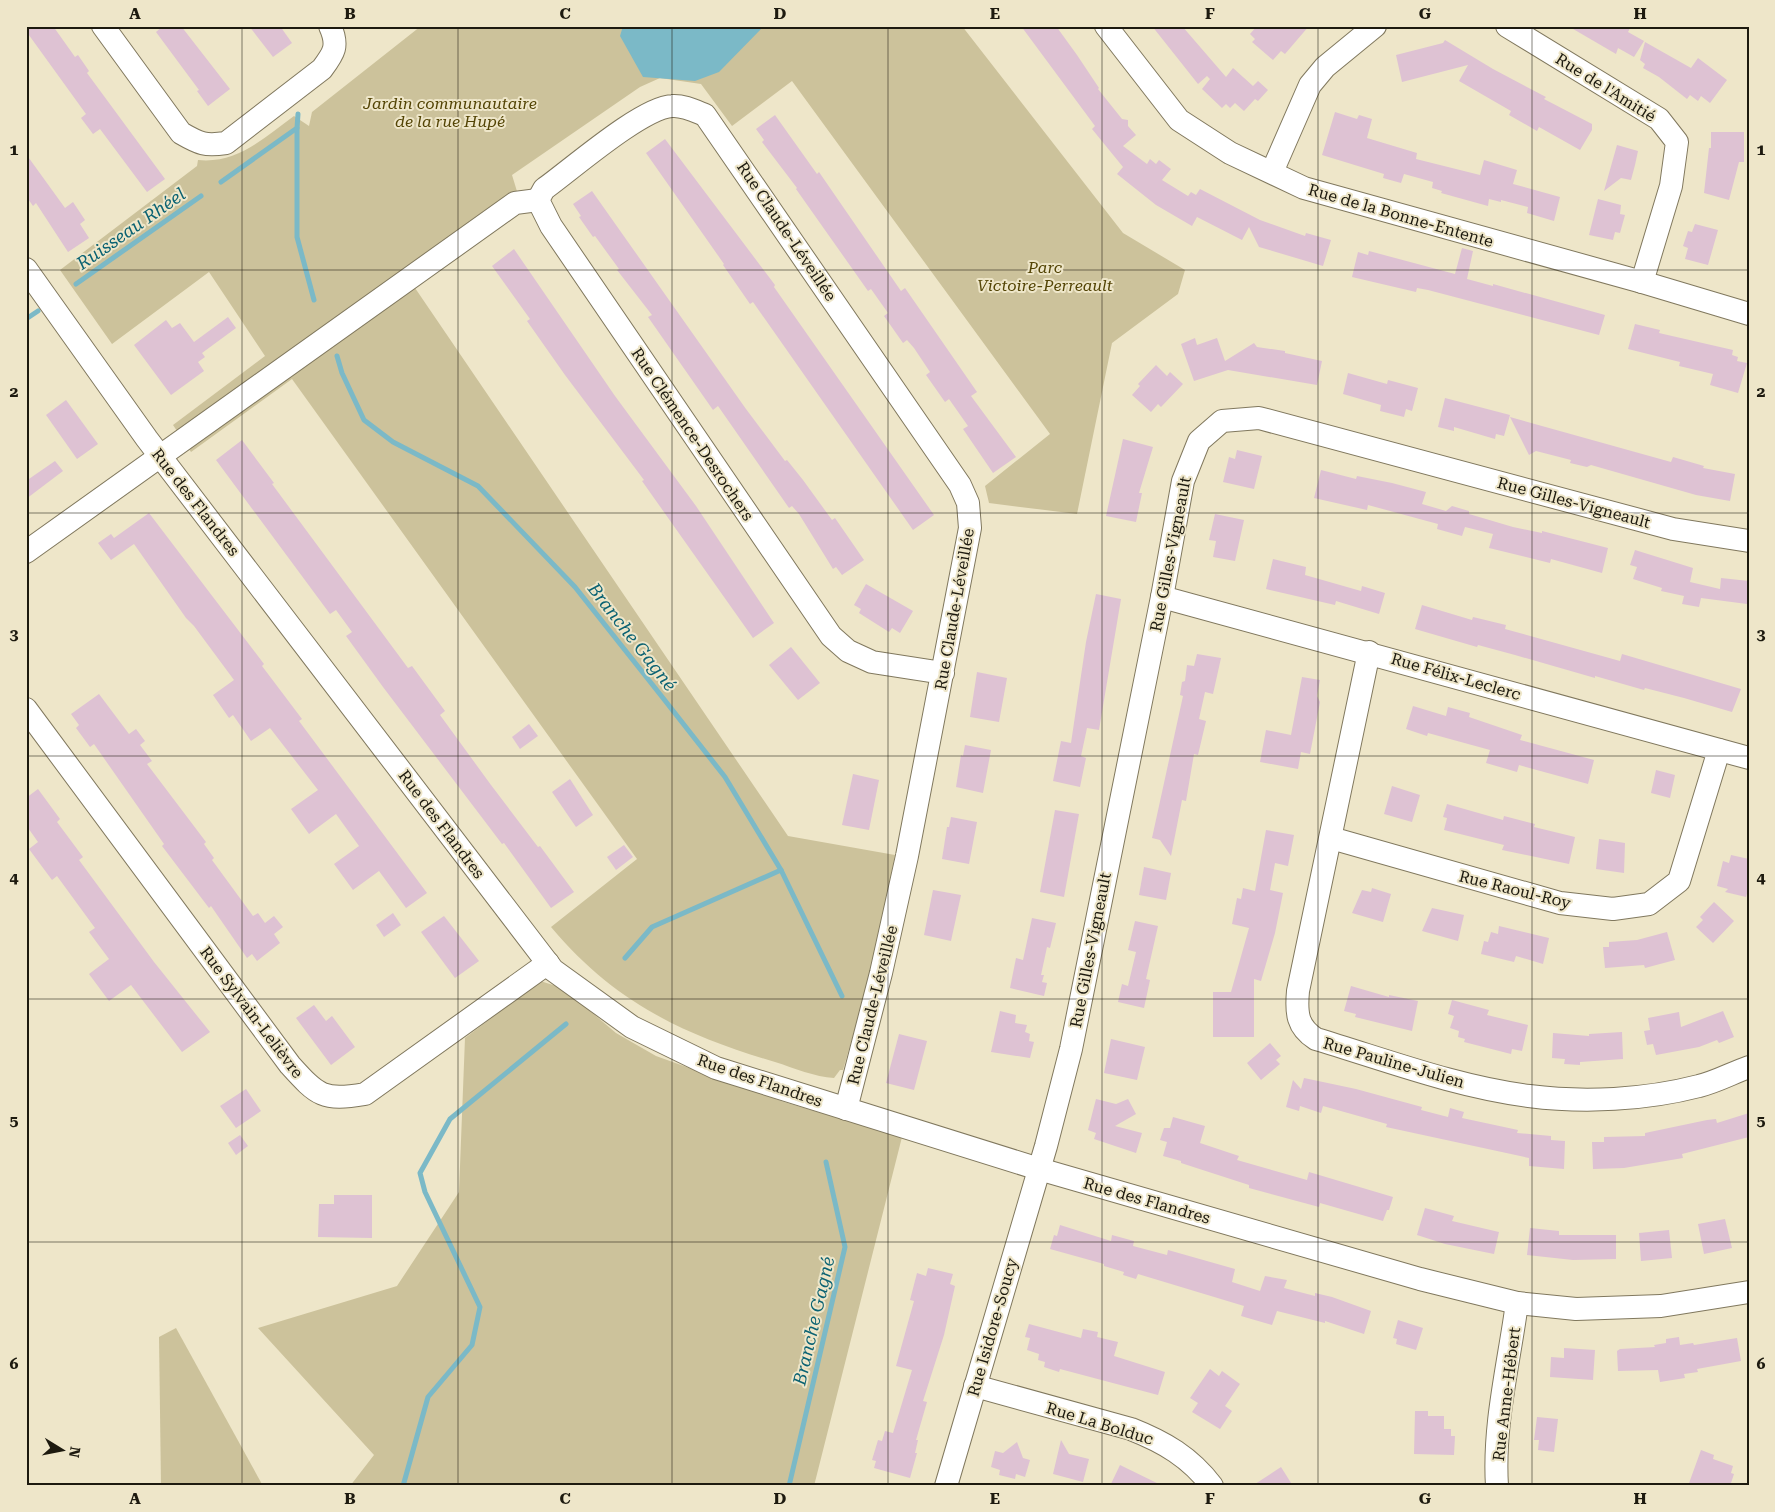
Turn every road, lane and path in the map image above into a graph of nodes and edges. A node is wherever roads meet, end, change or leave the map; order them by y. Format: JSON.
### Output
{"nodes":[{"id":1,"x":103,"y":26,"type":"edge"},
{"id":2,"x":330,"y":26,"type":"edge"},
{"id":3,"x":1106,"y":26,"type":"edge"},
{"id":4,"x":1375,"y":26,"type":"edge"},
{"id":5,"x":1507,"y":26,"type":"edge"},
{"id":6,"x":1272,"y":172,"type":"junction"},
{"id":7,"x":538,"y":200,"type":"junction"},
{"id":8,"x":26,"y":269,"type":"edge"},
{"id":9,"x":1642,"y":282,"type":"junction"},
{"id":10,"x":1749,"y":314,"type":"edge"},
{"id":11,"x":161,"y":456,"type":"junction"},
{"id":12,"x":1749,"y":541,"type":"edge"},
{"id":13,"x":26,"y":552,"type":"edge"},
{"id":14,"x":1162,"y":597,"type":"junction"},
{"id":15,"x":1369,"y":652,"type":"junction"},
{"id":16,"x":943,"y":674,"type":"junction"},
{"id":17,"x":26,"y":709,"type":"edge"},
{"id":18,"x":1719,"y":750,"type":"junction"},
{"id":19,"x":1749,"y":758,"type":"edge"},
{"id":20,"x":1330,"y":838,"type":"junction"},
{"id":21,"x":548,"y":963,"type":"junction"},
{"id":22,"x":1749,"y":1067,"type":"edge"},
{"id":23,"x":846,"y":1109,"type":"junction"},
{"id":24,"x":1039,"y":1169,"type":"junction"},
{"id":25,"x":1749,"y":1292,"type":"edge"},
{"id":26,"x":1517,"y":1303,"type":"junction"},
{"id":27,"x":975,"y":1386,"type":"junction"},
{"id":28,"x":946,"y":1486,"type":"edge"},
{"id":29,"x":1212,"y":1486,"type":"edge"},
{"id":30,"x":1497,"y":1486,"type":"edge"}],
"edges":[{"from":1,"to":2,"type":"street"},
{"from":3,"to":6,"type":"street","name":"Rue de la Bonne-Entente"},
{"from":4,"to":6,"type":"street"},
{"from":5,"to":9,"type":"street","name":"Rue de l'Amitié"},
{"from":6,"to":9,"type":"street","name":"Rue de la Bonne-Entente"},
{"from":7,"to":11,"type":"street"},
{"from":7,"to":16,"type":"street","name":"Rue Clémence-Desrochers"},
{"from":7,"to":16,"type":"street","name":"Rue Claude-Léveillée"},
{"from":8,"to":11,"type":"street","name":"Rue des Flandres"},
{"from":9,"to":10,"type":"street","name":"Rue de la Bonne-Entente"},
{"from":11,"to":13,"type":"street"},
{"from":11,"to":21,"type":"street","name":"Rue des Flandres"},
{"from":12,"to":14,"type":"street","name":"Rue Gilles-Vigneault"},
{"from":14,"to":15,"type":"street","name":"Rue Félix-Leclerc"},
{"from":14,"to":24,"type":"street","name":"Rue Gilles-Vigneault"},
{"from":15,"to":18,"type":"street","name":"Rue Félix-Leclerc"},
{"from":15,"to":20,"type":"street","name":"Rue Pauline-Julien"},
{"from":16,"to":23,"type":"street","name":"Rue Claude-Léveillée"},
{"from":17,"to":21,"type":"street","name":"Rue Sylvain-Lelièvre"},
{"from":18,"to":19,"type":"street","name":"Rue Félix-Leclerc"},
{"from":18,"to":20,"type":"street","name":"Rue Raoul-Roy"},
{"from":20,"to":22,"type":"street","name":"Rue Pauline-Julien"},
{"from":21,"to":23,"type":"street","name":"Rue des Flandres"},
{"from":23,"to":24,"type":"street","name":"Rue des Flandres"},
{"from":24,"to":26,"type":"street","name":"Rue des Flandres"},
{"from":24,"to":27,"type":"street","name":"Rue Isidore-Soucy"},
{"from":25,"to":26,"type":"street","name":"Rue des Flandres"},
{"from":26,"to":30,"type":"street","name":"Rue Anne-Hébert"},
{"from":27,"to":28,"type":"street","name":"Rue Isidore-Soucy"},
{"from":27,"to":29,"type":"street","name":"Rue La Bolduc"}]}
